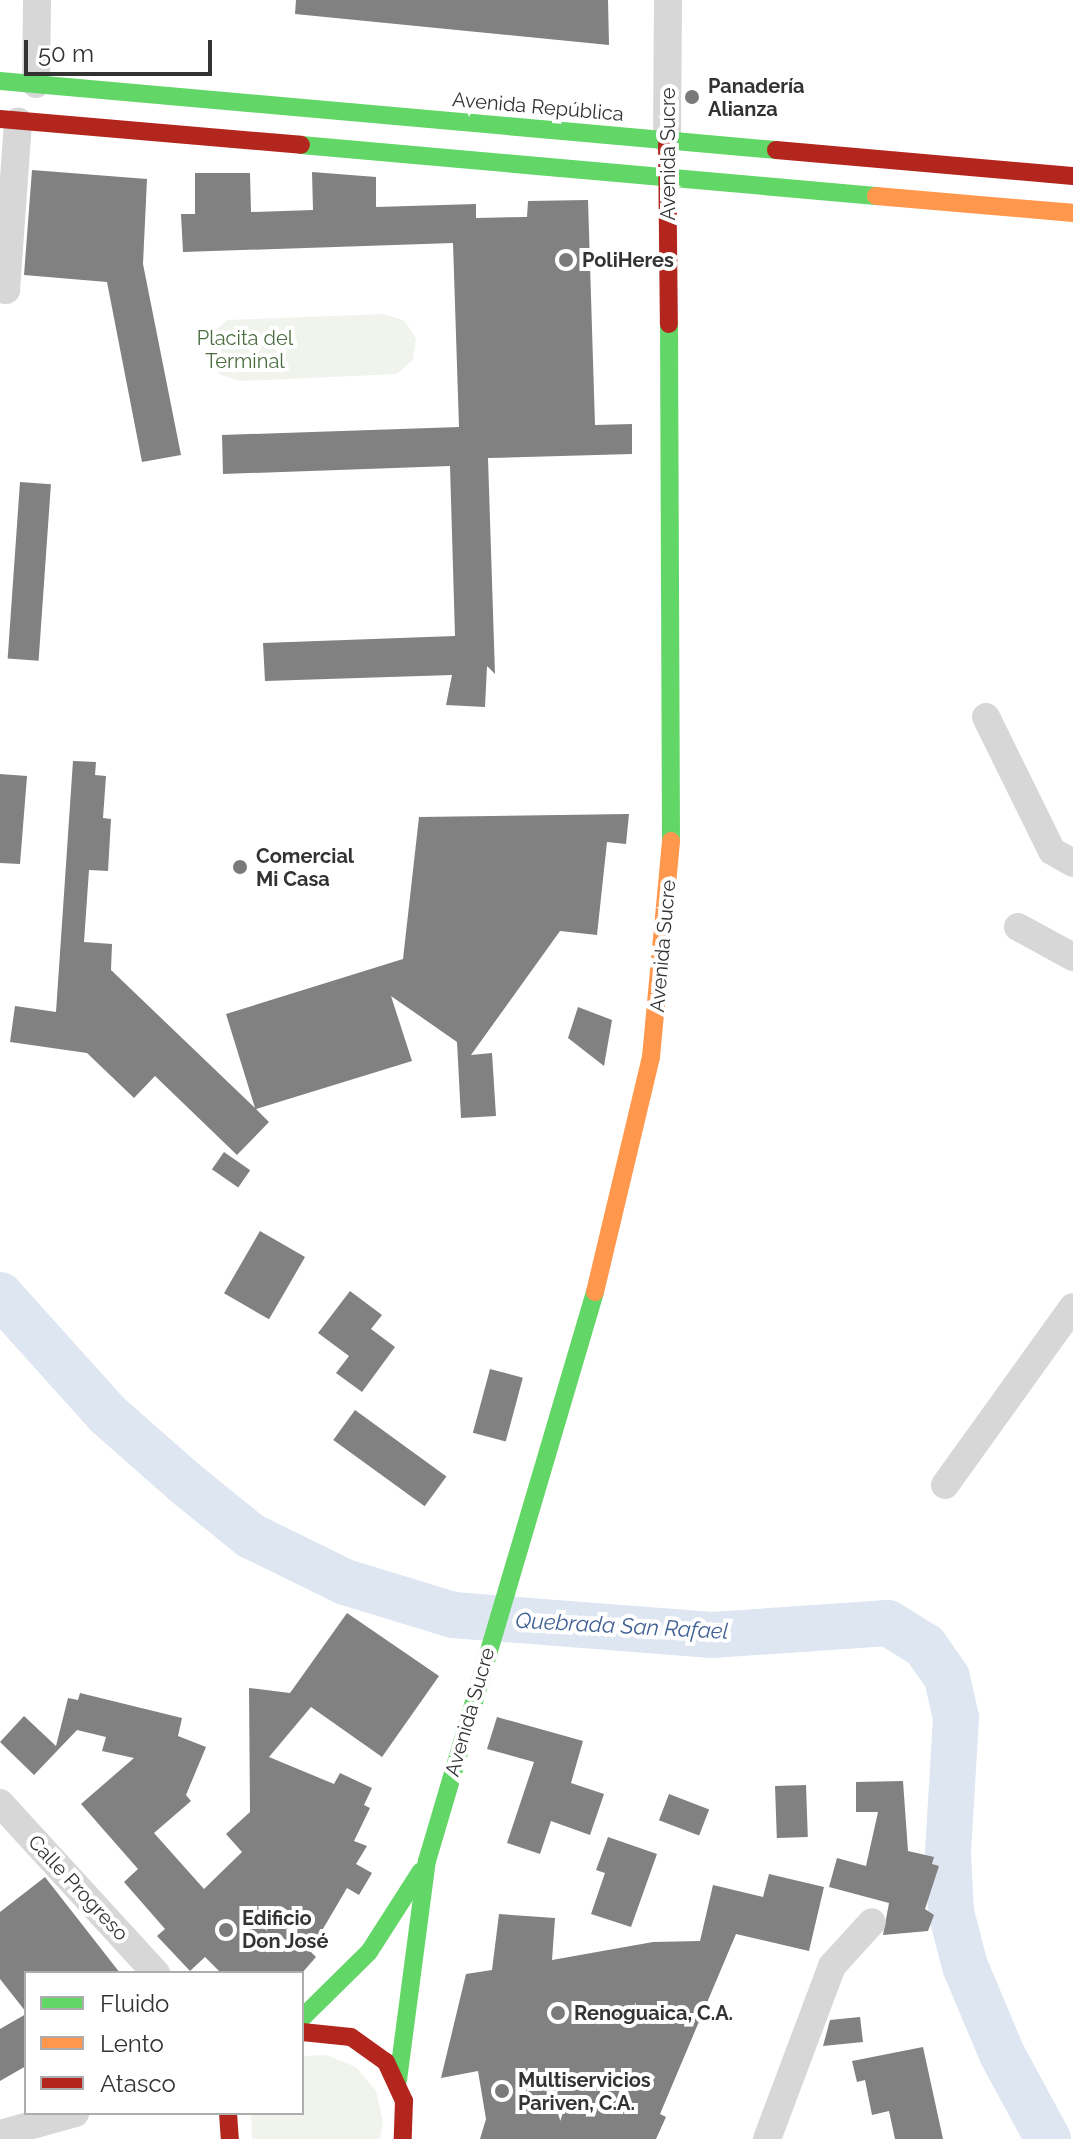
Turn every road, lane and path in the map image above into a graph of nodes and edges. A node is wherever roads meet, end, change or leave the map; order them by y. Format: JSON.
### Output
{"nodes":[{"id":1,"x":37,"y":0,"type":"edge"},
{"id":2,"x":668,"y":0,"type":"edge"},
{"id":3,"x":0,"y":81,"type":"edge"},
{"id":4,"x":36,"y":84,"type":"junction"},
{"id":5,"x":9,"y":120,"type":"edge"},
{"id":6,"x":667,"y":140,"type":"junction"},
{"id":7,"x":1073,"y":176,"type":"edge"},
{"id":8,"x":667,"y":178,"type":"junction"},
{"id":9,"x":1073,"y":213,"type":"edge"},
{"id":10,"x":0,"y":289,"type":"edge"},
{"id":11,"x":986,"y":717,"type":"dead end"},
{"id":12,"x":1073,"y":863,"type":"edge"},
{"id":13,"x":1018,"y":927,"type":"dead end"},
{"id":14,"x":1073,"y":957,"type":"edge"},
{"id":15,"x":1073,"y":1307,"type":"edge"},
{"id":16,"x":945,"y":1485,"type":"dead end"},
{"id":17,"x":0,"y":1803,"type":"edge"},
{"id":18,"x":427,"y":1861,"type":"junction"},
{"id":19,"x":872,"y":1922,"type":"dead end"},
{"id":20,"x":154,"y":1971,"type":"edge"},
{"id":21,"x":304,"y":2016,"type":"edge"},
{"id":22,"x":304,"y":2032,"type":"edge"},
{"id":23,"x":398,"y":2080,"type":"junction"},
{"id":24,"x":404,"y":2101,"type":"junction"},
{"id":25,"x":68,"y":2115,"type":"edge"},
{"id":26,"x":228,"y":2115,"type":"edge"},
{"id":27,"x":0,"y":2134,"type":"edge"},
{"id":28,"x":230,"y":2139,"type":"edge"},
{"id":29,"x":403,"y":2139,"type":"edge"},
{"id":30,"x":412,"y":2139,"type":"edge"},
{"id":31,"x":767,"y":2139,"type":"edge"}],
"edges":[{"from":1,"to":4,"type":"street"},
{"from":2,"to":6,"type":"street","name":"Avenida Sucre"},
{"from":3,"to":4,"type":"street","name":"Avenida República"},
{"from":4,"to":6,"type":"street","name":"Avenida República"},
{"from":5,"to":8,"type":"street"},
{"from":5,"to":10,"type":"street"},
{"from":6,"to":7,"type":"street","name":"Avenida República"},
{"from":6,"to":8,"type":"street","name":"Avenida Sucre"},
{"from":8,"to":9,"type":"street"},
{"from":8,"to":18,"type":"street","name":"Avenida Sucre"},
{"from":11,"to":12,"type":"street"},
{"from":13,"to":14,"type":"street"},
{"from":15,"to":16,"type":"street"},
{"from":17,"to":20,"type":"street","name":"Calle Progreso"},
{"from":18,"to":21,"type":"street","name":"Avenida Sucre"},
{"from":18,"to":23,"type":"street","name":"Avenida Sucre"},
{"from":19,"to":31,"type":"street"},
{"from":22,"to":23,"type":"street"},
{"from":23,"to":24,"type":"street"},
{"from":24,"to":29,"type":"street"},
{"from":24,"to":30,"type":"street"},
{"from":25,"to":27,"type":"street"},
{"from":26,"to":28,"type":"street"}]}
